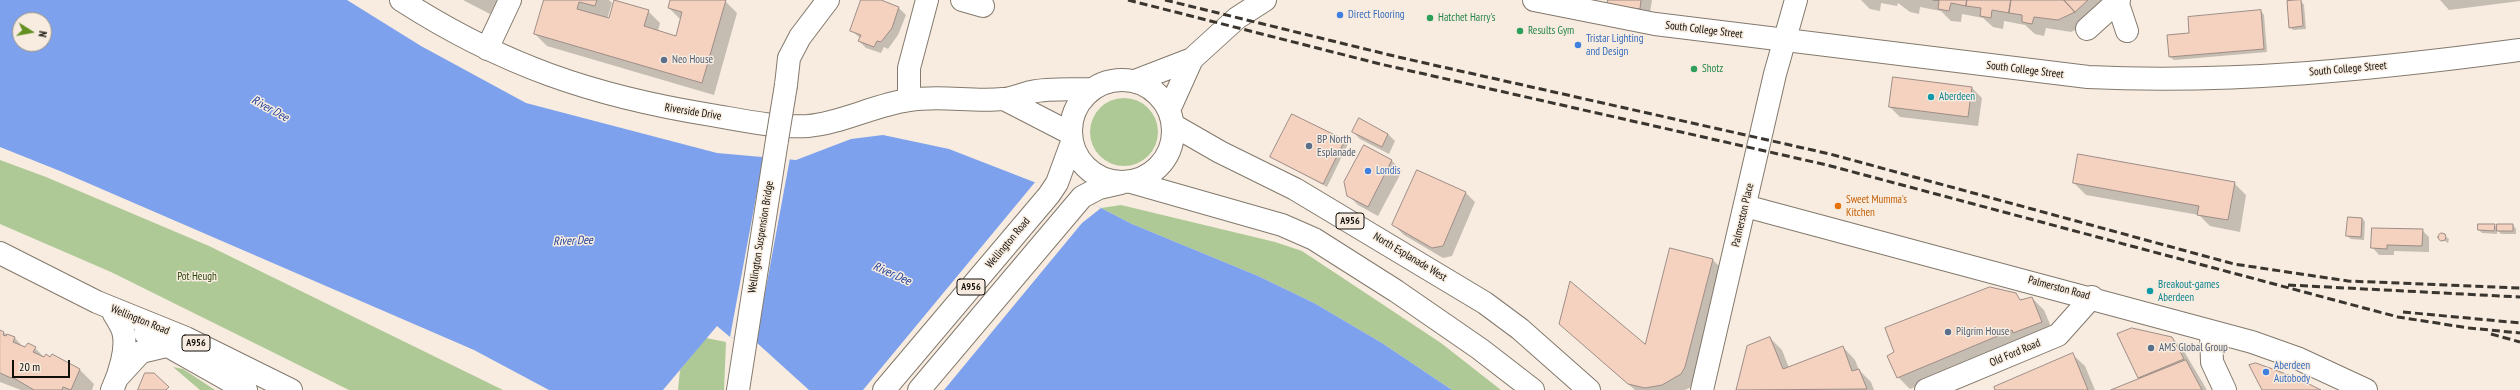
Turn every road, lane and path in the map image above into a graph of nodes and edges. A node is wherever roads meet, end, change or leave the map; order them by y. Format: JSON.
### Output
{"nodes":[{"id":1,"x":402,"y":0,"type":"edge"},
{"id":2,"x":510,"y":0,"type":"edge"},
{"id":3,"x":828,"y":0,"type":"edge"},
{"id":4,"x":927,"y":0,"type":"edge"},
{"id":5,"x":962,"y":0,"type":"edge"},
{"id":6,"x":1264,"y":0,"type":"edge"},
{"id":7,"x":1534,"y":0,"type":"edge"},
{"id":8,"x":1796,"y":0,"type":"edge"},
{"id":9,"x":2118,"y":1,"type":"edge"},
{"id":10,"x":983,"y":6,"type":"dead end"},
{"id":11,"x":2087,"y":29,"type":"dead end"},
{"id":12,"x":2127,"y":31,"type":"dead end"},
{"id":13,"x":1783,"y":40,"type":"junction"},
{"id":14,"x":487,"y":49,"type":"junction"},
{"id":15,"x":2520,"y":50,"type":"edge"},
{"id":16,"x":1192,"y":59,"type":"junction"},
{"id":17,"x":1135,"y":81,"type":"junction"},
{"id":18,"x":1092,"y":89,"type":"junction"},
{"id":19,"x":1004,"y":99,"type":"junction"},
{"id":20,"x":909,"y":100,"type":"junction"},
{"id":21,"x":1171,"y":117,"type":"junction"},
{"id":22,"x":1071,"y":138,"type":"junction"},
{"id":23,"x":1126,"y":182,"type":"junction"},
{"id":24,"x":1745,"y":206,"type":"junction"},
{"id":25,"x":0,"y":254,"type":"edge"},
{"id":26,"x":2092,"y":297,"type":"junction"},
{"id":27,"x":105,"y":308,"type":"junction"},
{"id":28,"x":2211,"y":332,"type":"junction"},
{"id":29,"x":166,"y":346,"type":"junction"},
{"id":30,"x":115,"y":383,"type":"edge"},
{"id":31,"x":246,"y":390,"type":"edge"},
{"id":32,"x":291,"y":390,"type":"edge"},
{"id":33,"x":738,"y":390,"type":"edge"},
{"id":34,"x":884,"y":390,"type":"edge"},
{"id":35,"x":919,"y":390,"type":"edge"},
{"id":36,"x":1533,"y":390,"type":"edge"},
{"id":37,"x":1589,"y":390,"type":"edge"},
{"id":38,"x":1702,"y":390,"type":"edge"},
{"id":39,"x":1926,"y":390,"type":"edge"},
{"id":40,"x":2225,"y":390,"type":"edge"},
{"id":41,"x":2366,"y":390,"type":"edge"}],
"edges":[{"from":1,"to":14,"type":"main road","name":"Riverside Drive"},
{"from":2,"to":14,"type":"main road"},
{"from":3,"to":33,"type":"main road","name":"Wellington Suspension Bridge","bridge":true},
{"from":4,"to":20,"type":"main road"},
{"from":5,"to":10,"type":"main road"},
{"from":6,"to":16,"type":"main road"},
{"from":7,"to":13,"type":"main road","name":"South College Street"},
{"from":8,"to":13,"type":"main road","name":"Palmerston Place"},
{"from":9,"to":11,"type":"main road"},
{"from":9,"to":12,"type":"main road"},
{"from":13,"to":15,"type":"main road","name":"South College Street"},
{"from":13,"to":24,"type":"main road","name":"Palmerston Place"},
{"from":14,"to":20,"type":"main road","name":"Riverside Drive"},
{"from":16,"to":17,"type":"main road"},
{"from":16,"to":21,"type":"main road"},
{"from":17,"to":18,"type":"main road","number":"A956"},
{"from":17,"to":21,"type":"main road","number":"A956"},
{"from":18,"to":19,"type":"main road"},
{"from":18,"to":22,"type":"main road","number":"A956"},
{"from":19,"to":20,"type":"main road","name":"Riverside Drive"},
{"from":19,"to":22,"type":"main road"},
{"from":21,"to":23,"type":"main road","number":"A956"},
{"from":21,"to":37,"type":"main road","name":"North Esplanade West","number":"A956"},
{"from":22,"to":23,"type":"main road"},
{"from":22,"to":34,"type":"main road","name":"Wellington Road","number":"A956"},
{"from":23,"to":35,"type":"main road","number":"A956"},
{"from":23,"to":36,"type":"main road"},
{"from":24,"to":26,"type":"main road","name":"Palmerston Road"},
{"from":24,"to":38,"type":"main road","name":"Palmerston Place"},
{"from":25,"to":27,"type":"main road","name":"Wellington Road","number":"A956"},
{"from":26,"to":28,"type":"main road","name":"Palmerston Road"},
{"from":26,"to":39,"type":"main road","name":"Old Ford Road"},
{"from":27,"to":29,"type":"main road","name":"Wellington Road","number":"A956"},
{"from":27,"to":30,"type":"main road"},
{"from":27,"to":32,"type":"main road","name":"Wellington Road","number":"A956"},
{"from":28,"to":40,"type":"main road"},
{"from":28,"to":41,"type":"main road","name":"Palmerston Road"},
{"from":29,"to":30,"type":"main road"},
{"from":29,"to":31,"type":"main road","name":"Wellington Road","number":"A956"}]}
